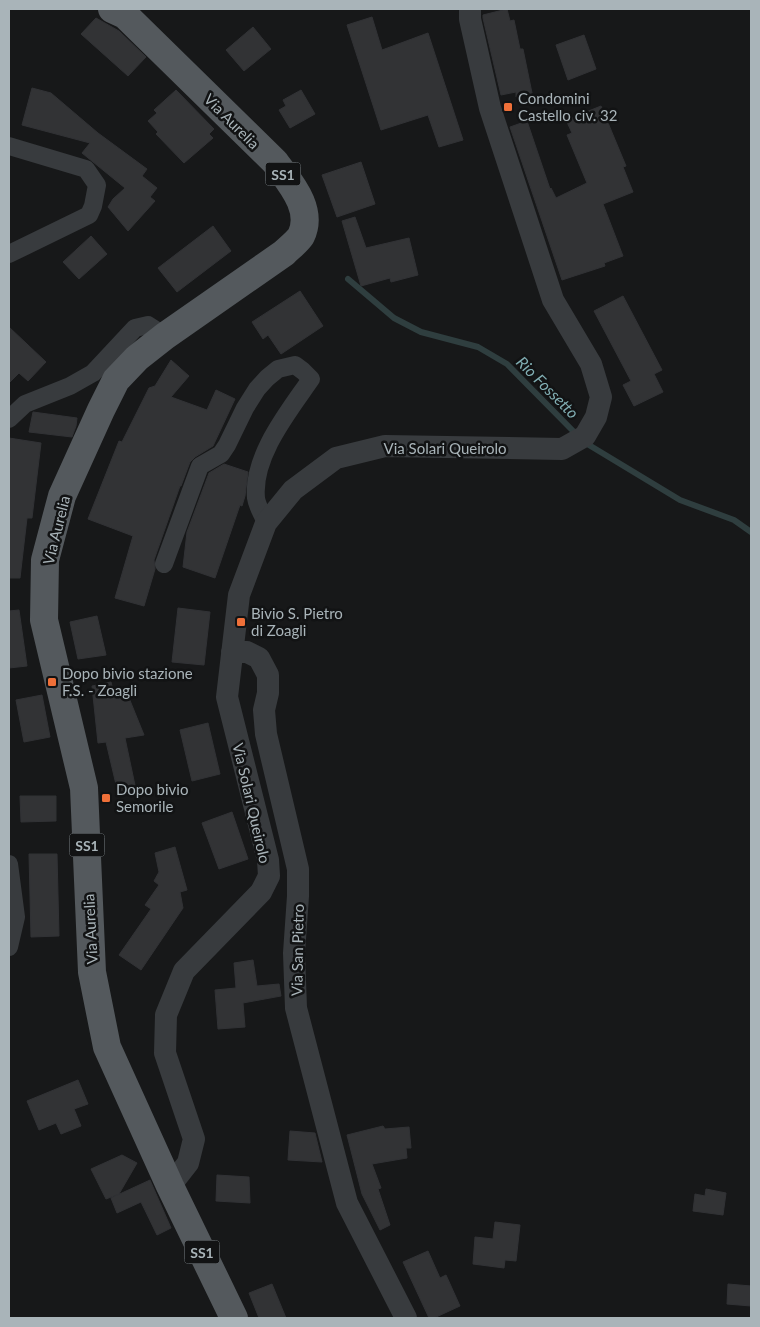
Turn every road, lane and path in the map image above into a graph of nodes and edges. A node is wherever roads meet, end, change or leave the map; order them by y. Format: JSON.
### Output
{"nodes":[{"id":1,"x":112,"y":9,"type":"edge"},
{"id":2,"x":470,"y":9,"type":"edge"},
{"id":3,"x":9,"y":146,"type":"edge"},
{"id":4,"x":9,"y":254,"type":"edge"},
{"id":5,"x":165,"y":336,"type":"junction"},
{"id":6,"x":9,"y":419,"type":"edge"},
{"id":7,"x":266,"y":523,"type":"junction"},
{"id":8,"x":164,"y":564,"type":"dead end"},
{"id":9,"x":232,"y":652,"type":"junction"},
{"id":10,"x":9,"y":864,"type":"edge"},
{"id":11,"x":9,"y":947,"type":"edge"},
{"id":12,"x":170,"y":1186,"type":"junction"},
{"id":13,"x":234,"y":1318,"type":"edge"},
{"id":14,"x":406,"y":1318,"type":"edge"}],
"edges":[{"from":1,"to":5,"type":"main road","name":"Via Aurelia","number":"SS1"},
{"from":2,"to":7,"type":"street","name":"Via Solari Queirolo"},
{"from":3,"to":4,"type":"street"},
{"from":5,"to":6,"type":"street"},
{"from":5,"to":12,"type":"main road","name":"Via Aurelia","number":"SS1"},
{"from":7,"to":8,"type":"street"},
{"from":7,"to":9,"type":"street","name":"Via Solari Queirolo"},
{"from":9,"to":12,"type":"street","name":"Via Solari Queirolo"},
{"from":9,"to":14,"type":"street","name":"Via San Pietro"},
{"from":10,"to":11,"type":"street"},
{"from":12,"to":13,"type":"main road","name":"Via Aurelia","number":"SS1"}]}
